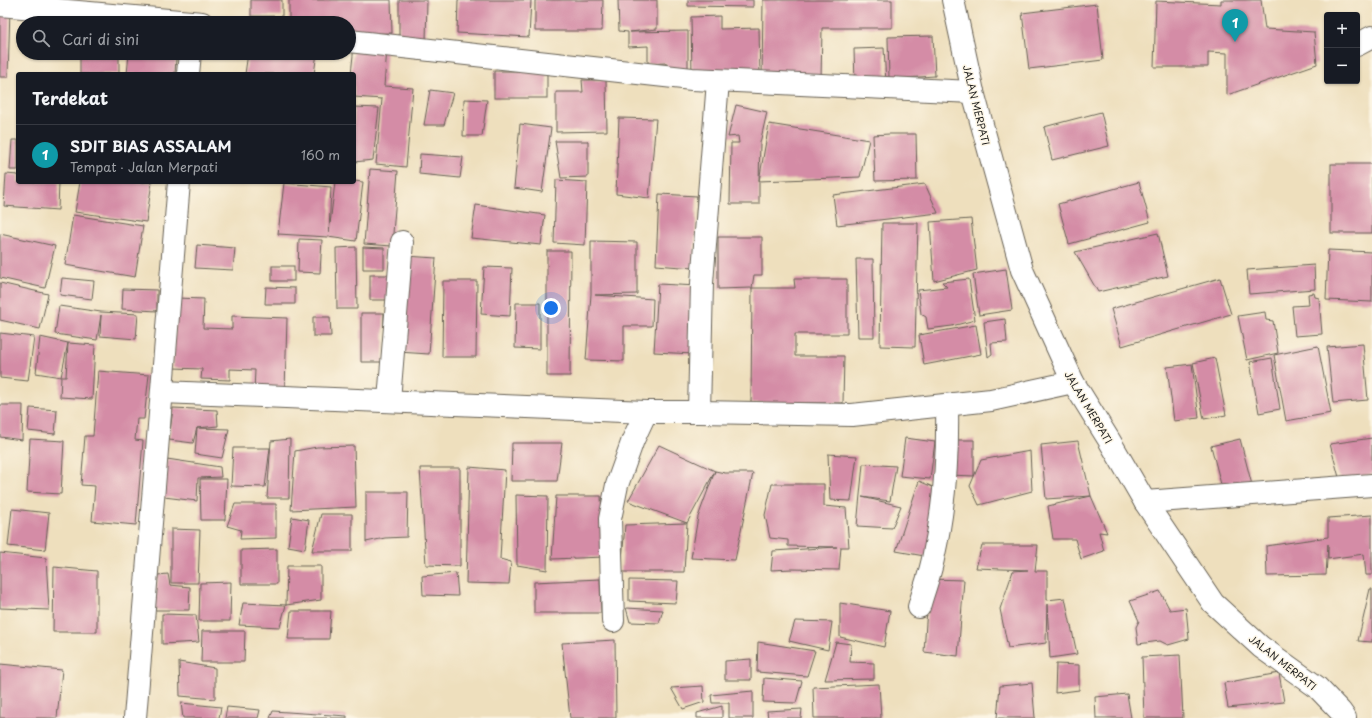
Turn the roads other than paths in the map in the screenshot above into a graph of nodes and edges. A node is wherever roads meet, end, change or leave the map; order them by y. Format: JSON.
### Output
{"nodes":[{"id":1,"x":953,"y":0,"type":"edge"},
{"id":2,"x":0,"y":5,"type":"edge"},
{"id":3,"x":120,"y":16,"type":"edge"},
{"id":4,"x":1372,"y":37,"type":"edge"},
{"id":5,"x":356,"y":42,"type":"edge"},
{"id":6,"x":1360,"y":43,"type":"edge"},
{"id":7,"x":189,"y":60,"type":"edge"},
{"id":8,"x":188,"y":72,"type":"edge"},
{"id":9,"x":718,"y":81,"type":"junction"},
{"id":10,"x":973,"y":92,"type":"junction"},
{"id":11,"x":179,"y":184,"type":"edge"},
{"id":12,"x":402,"y":242,"type":"dead end"},
{"id":13,"x":1073,"y":382,"type":"junction"},
{"id":14,"x":162,"y":392,"type":"junction"},
{"id":15,"x":389,"y":400,"type":"junction"},
{"id":16,"x":947,"y":405,"type":"junction"},
{"id":17,"x":646,"y":412,"type":"junction"},
{"id":18,"x":699,"y":412,"type":"junction"},
{"id":19,"x":1372,"y":485,"type":"edge"},
{"id":20,"x":1145,"y":502,"type":"junction"},
{"id":21,"x":919,"y":607,"type":"dead end"},
{"id":22,"x":613,"y":621,"type":"dead end"},
{"id":23,"x":135,"y":718,"type":"edge"},
{"id":24,"x":1344,"y":718,"type":"edge"}],
"edges":[{"from":1,"to":10,"type":"street","name":"JALAN MERPATI"},
{"from":2,"to":3,"type":"street"},
{"from":4,"to":6,"type":"street"},
{"from":5,"to":9,"type":"street"},
{"from":7,"to":8,"type":"street"},
{"from":9,"to":10,"type":"street"},
{"from":9,"to":18,"type":"street"},
{"from":10,"to":13,"type":"street","name":"JALAN MERPATI"},
{"from":11,"to":14,"type":"street"},
{"from":12,"to":15,"type":"street"},
{"from":13,"to":16,"type":"street"},
{"from":13,"to":20,"type":"street","name":"JALAN MERPATI"},
{"from":14,"to":15,"type":"street"},
{"from":14,"to":23,"type":"street"},
{"from":15,"to":17,"type":"street"},
{"from":16,"to":18,"type":"street"},
{"from":16,"to":21,"type":"street"},
{"from":17,"to":18,"type":"street"},
{"from":17,"to":22,"type":"street"},
{"from":19,"to":20,"type":"street"},
{"from":20,"to":24,"type":"street","name":"JALAN MERPATI"}]}
